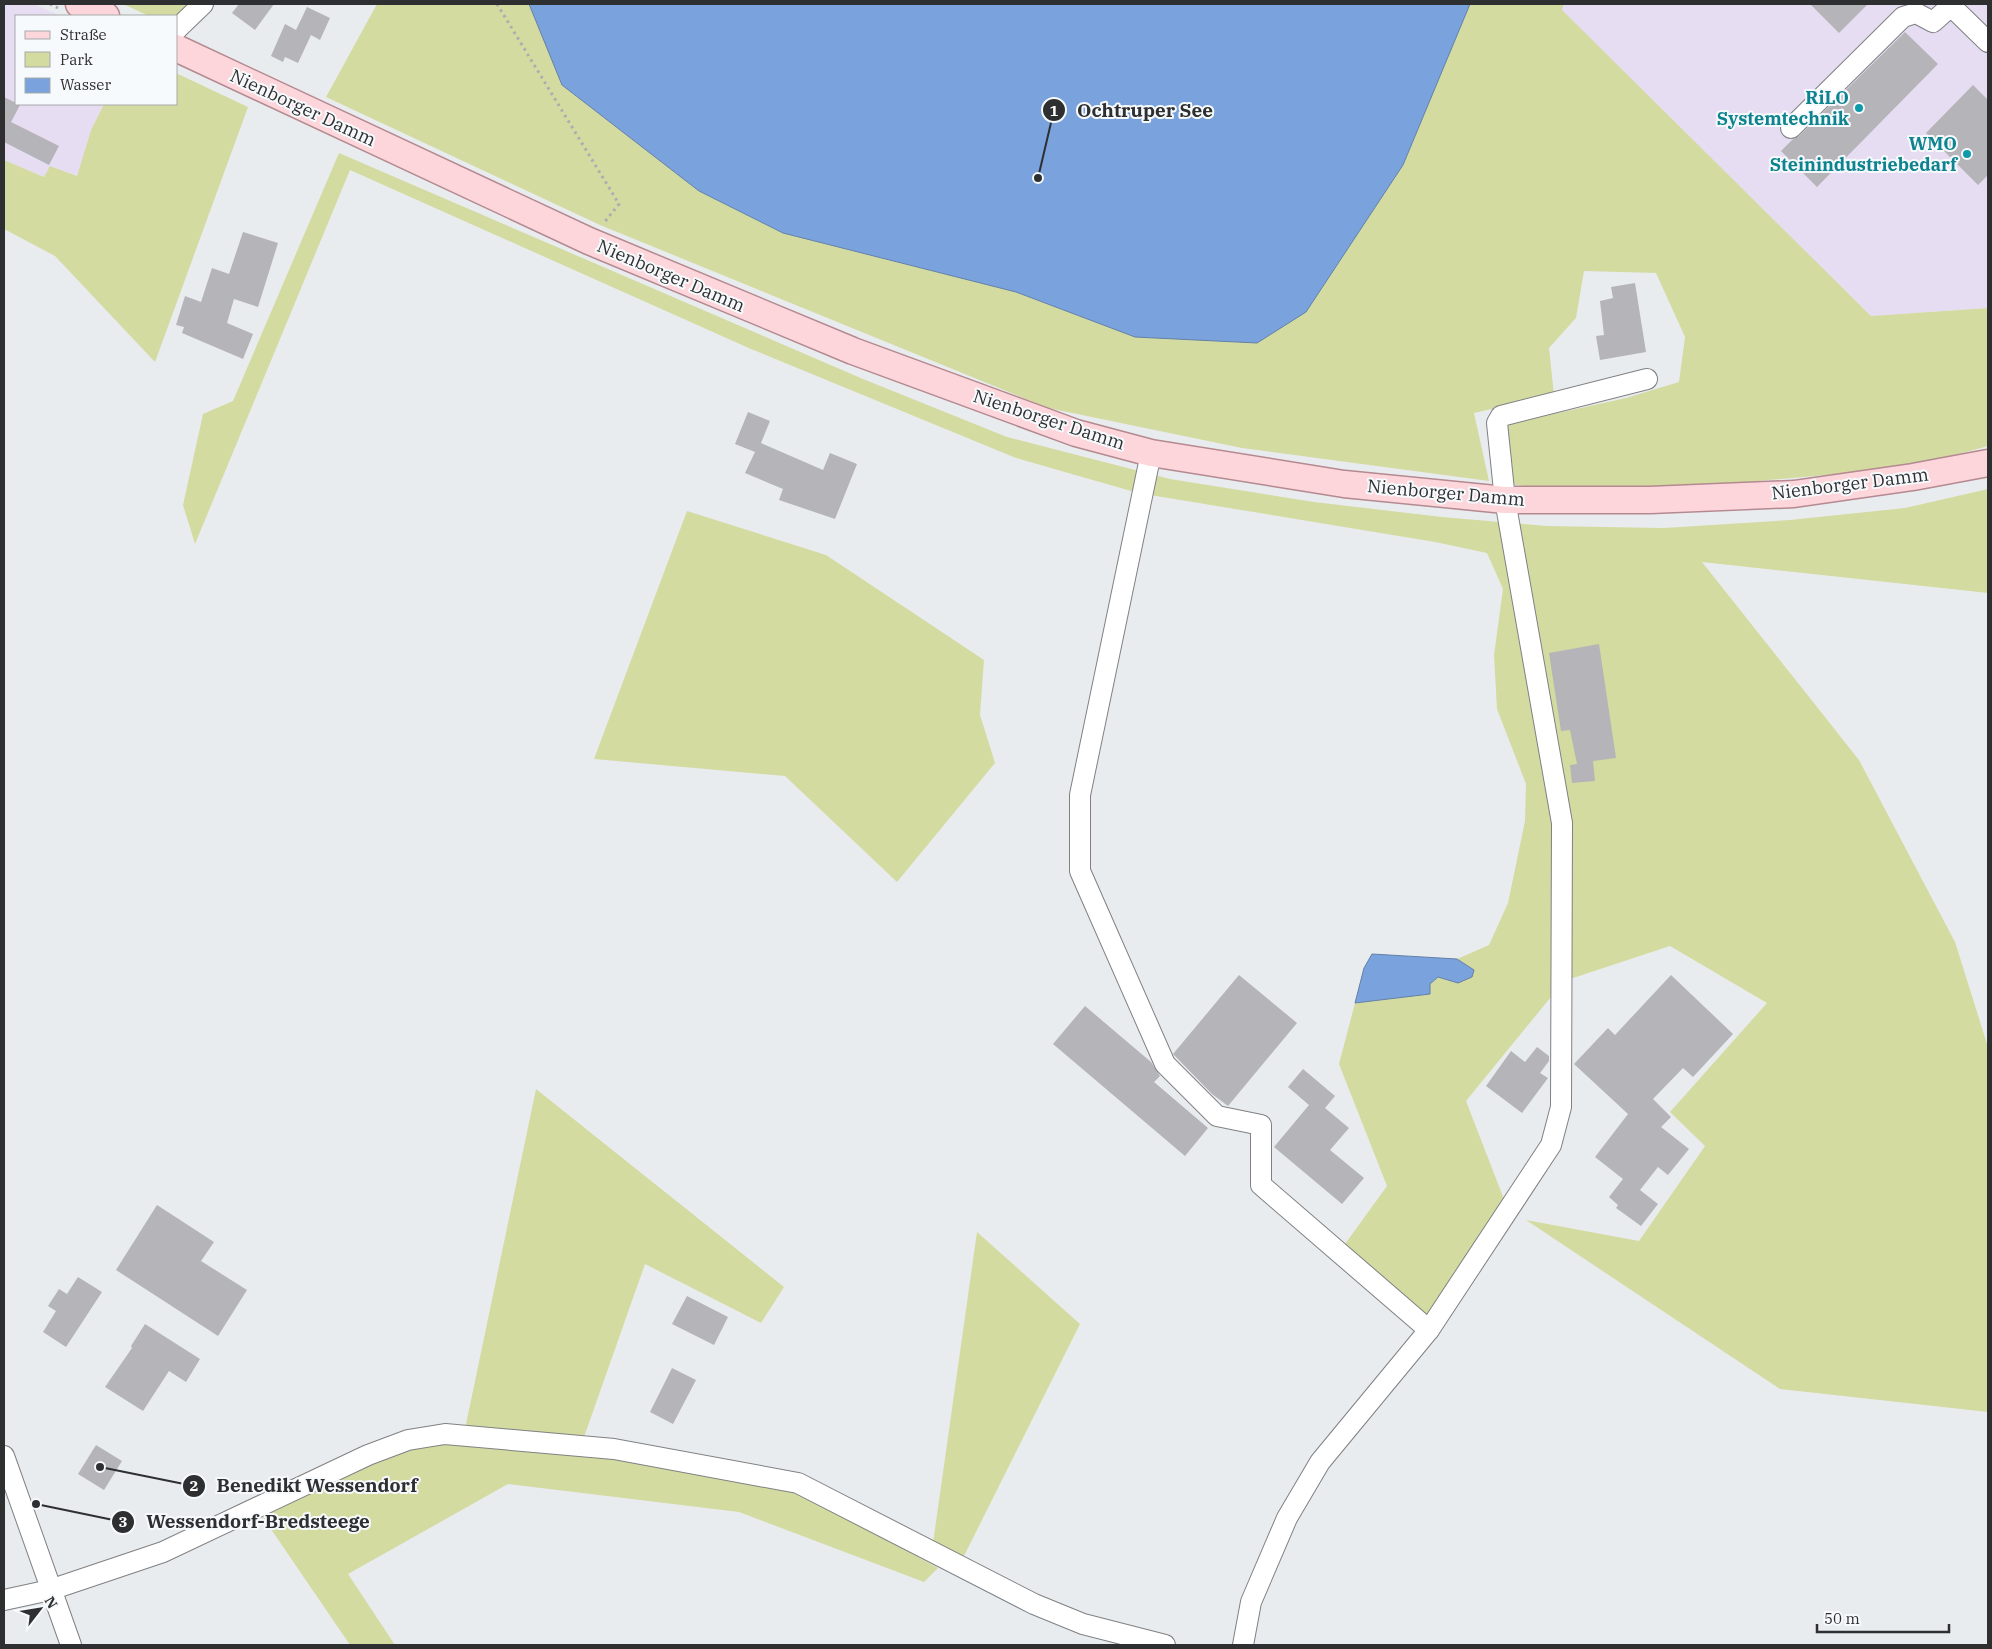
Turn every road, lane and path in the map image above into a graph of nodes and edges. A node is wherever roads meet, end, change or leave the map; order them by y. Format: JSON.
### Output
{"nodes":[{"id":1,"x":79,"y":4,"type":"edge"},
{"id":2,"x":203,"y":4,"type":"edge"},
{"id":3,"x":497,"y":4,"type":"edge"},
{"id":4,"x":1950,"y":5,"type":"edge"},
{"id":5,"x":104,"y":15,"type":"edge"},
{"id":6,"x":178,"y":28,"type":"edge"},
{"id":7,"x":1988,"y":42,"type":"edge"},
{"id":8,"x":178,"y":49,"type":"edge"},
{"id":9,"x":1791,"y":128,"type":"dead end"},
{"id":10,"x":589,"y":241,"type":"junction"},
{"id":11,"x":1646,"y":379,"type":"dead end"},
{"id":12,"x":1151,"y":453,"type":"junction"},
{"id":13,"x":1988,"y":463,"type":"edge"},
{"id":14,"x":1505,"y":500,"type":"junction"},
{"id":15,"x":1429,"y":1330,"type":"junction"},
{"id":16,"x":4,"y":1456,"type":"edge"},
{"id":17,"x":50,"y":1590,"type":"junction"},
{"id":18,"x":4,"y":1600,"type":"edge"},
{"id":19,"x":71,"y":1645,"type":"edge"},
{"id":20,"x":1165,"y":1645,"type":"edge"},
{"id":21,"x":1243,"y":1645,"type":"edge"}],
"edges":[{"from":1,"to":5,"type":"main road"},
{"from":2,"to":6,"type":"street"},
{"from":3,"to":10,"type":"path"},
{"from":4,"to":7,"type":"street"},
{"from":4,"to":9,"type":"street"},
{"from":8,"to":10,"type":"main road","name":"Nienborger Damm"},
{"from":10,"to":12,"type":"main road","name":"Nienborger Damm"},
{"from":11,"to":14,"type":"street"},
{"from":12,"to":14,"type":"main road","name":"Nienborger Damm"},
{"from":12,"to":15,"type":"street"},
{"from":13,"to":14,"type":"main road","name":"Nienborger Damm"},
{"from":14,"to":15,"type":"street"},
{"from":15,"to":21,"type":"street"},
{"from":16,"to":17,"type":"street"},
{"from":17,"to":18,"type":"street"},
{"from":17,"to":19,"type":"street"},
{"from":17,"to":20,"type":"street"}]}
